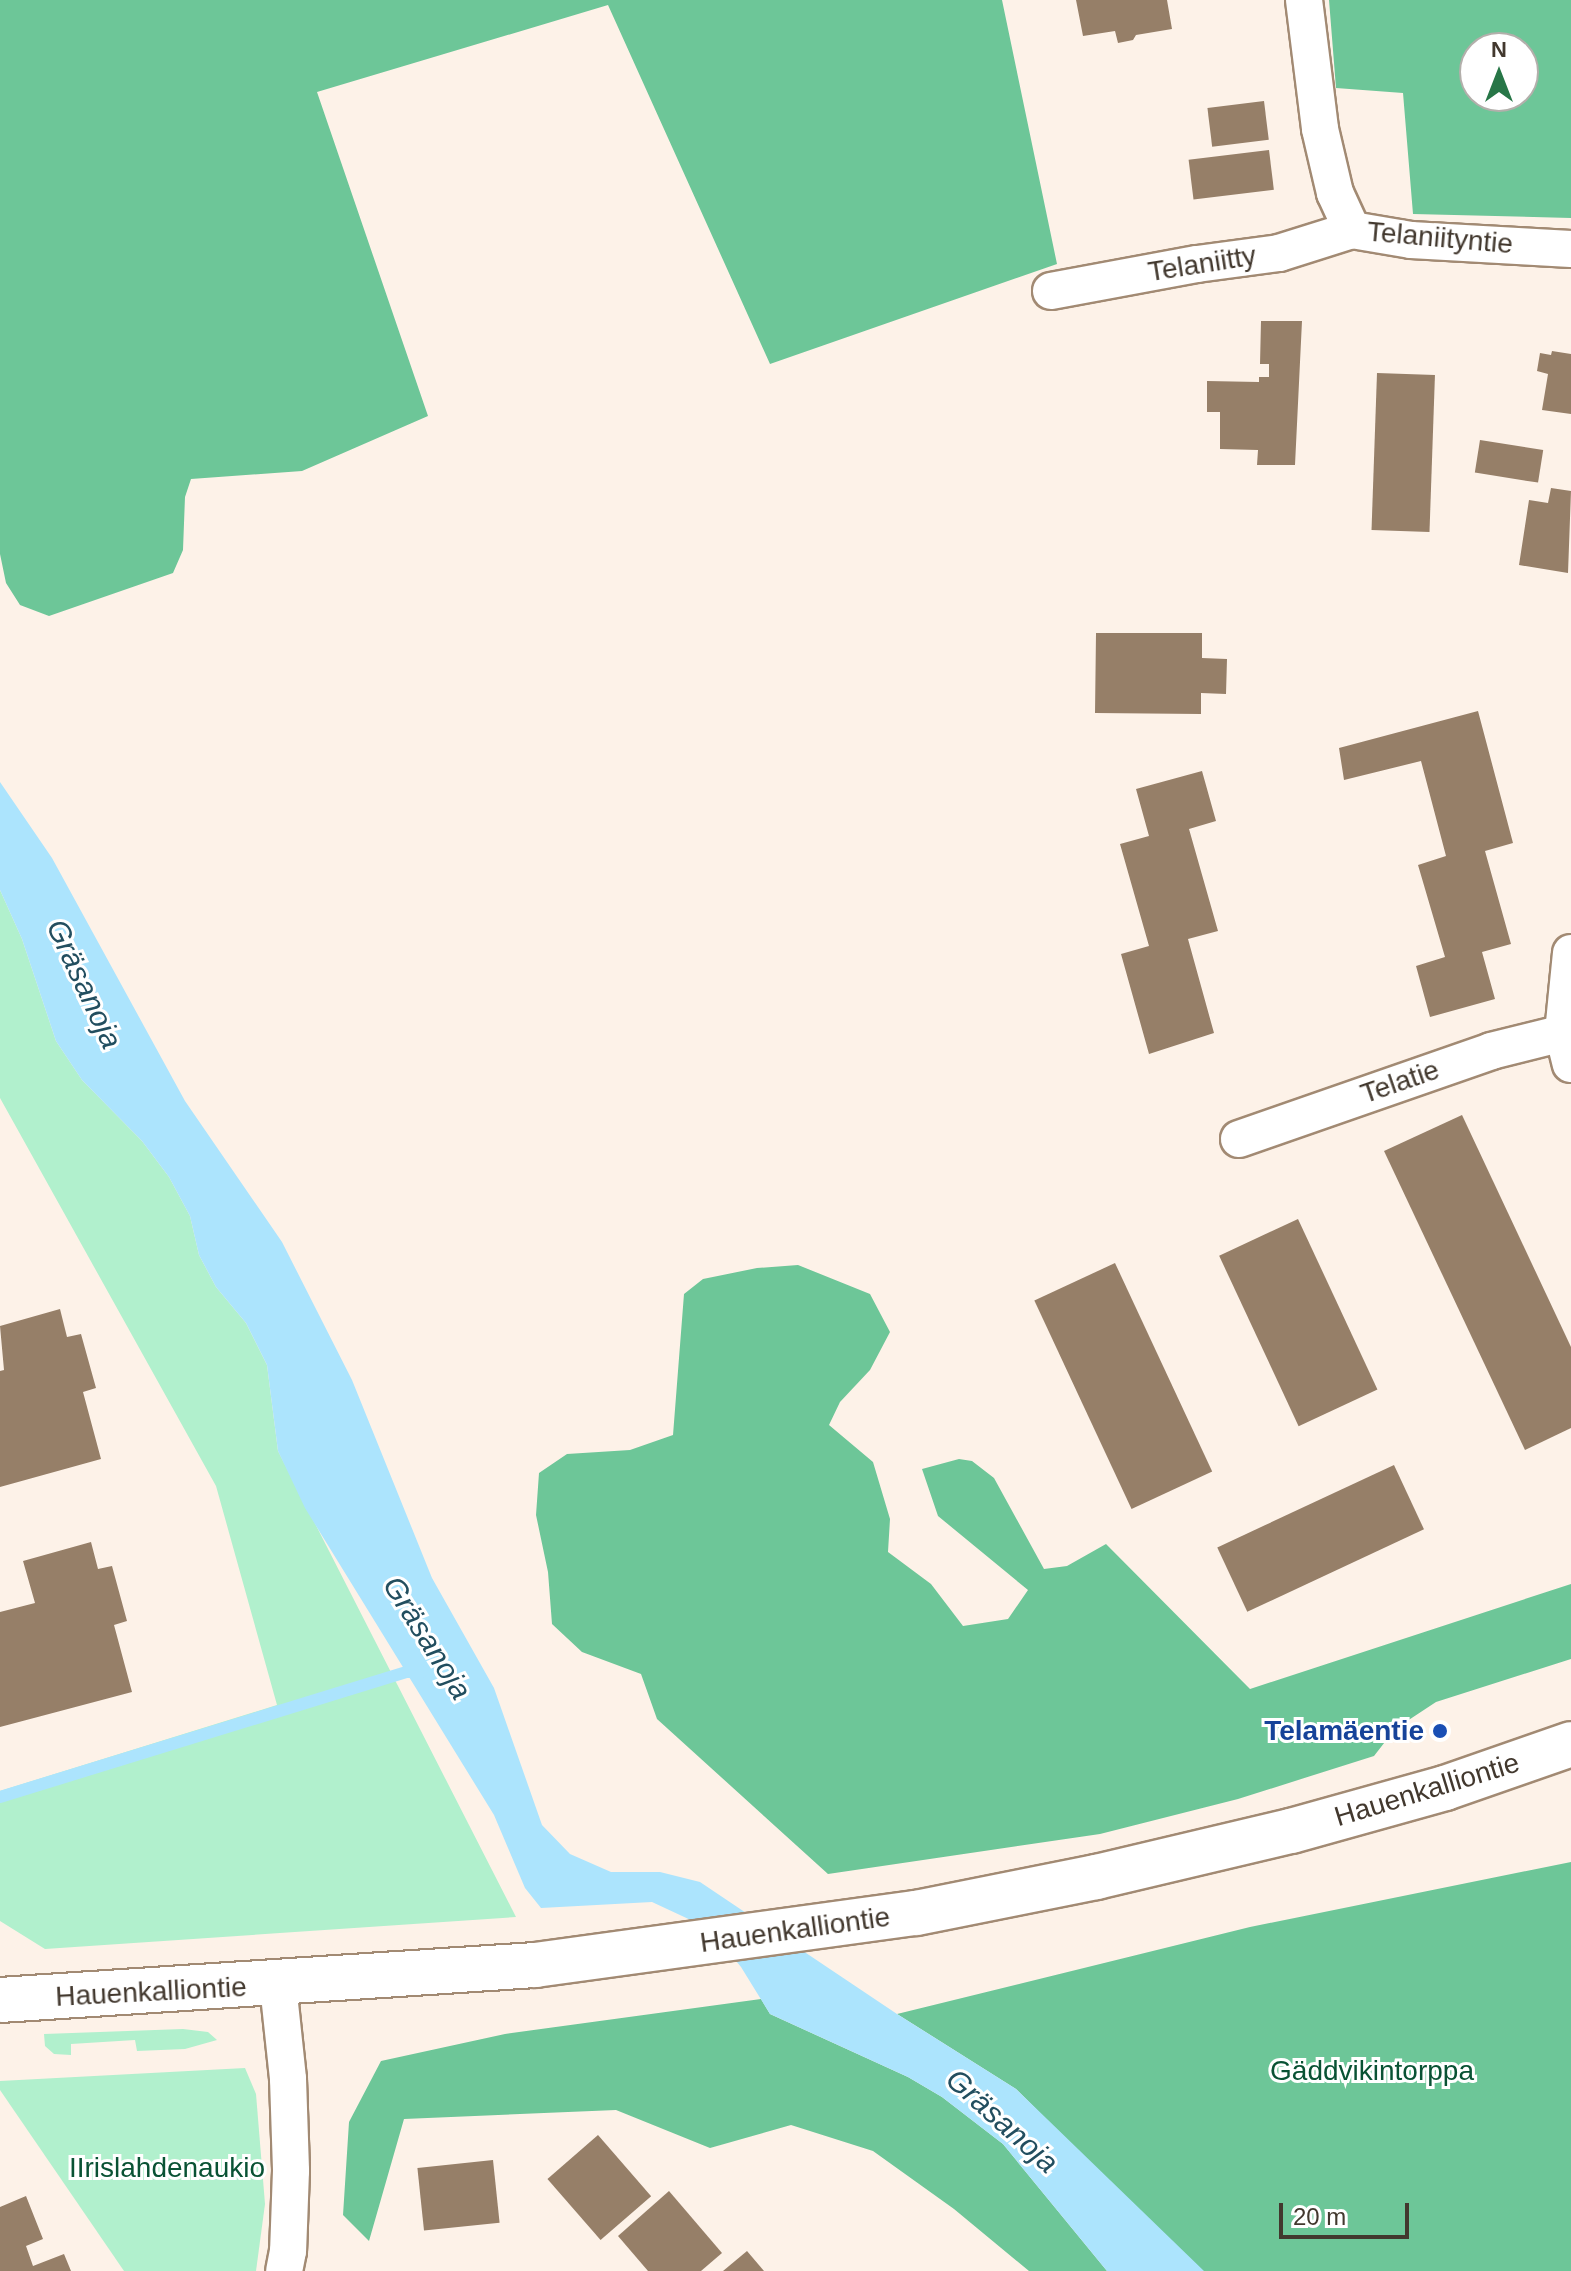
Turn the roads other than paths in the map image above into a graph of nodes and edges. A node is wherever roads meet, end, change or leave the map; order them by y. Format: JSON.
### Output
{"nodes":[{"id":1,"x":1304,"y":0,"type":"edge"},
{"id":2,"x":1352,"y":230,"type":"junction"},
{"id":3,"x":1571,"y":249,"type":"edge"},
{"id":4,"x":1051,"y":291,"type":"dead end"},
{"id":5,"x":1571,"y":953,"type":"edge"},
{"id":6,"x":1567,"y":1048,"type":"edge"},
{"id":7,"x":1239,"y":1139,"type":"dead end"},
{"id":8,"x":1571,"y":1744,"type":"edge"},
{"id":9,"x":278,"y":1985,"type":"junction"},
{"id":10,"x":0,"y":2000,"type":"edge"},
{"id":11,"x":284,"y":2271,"type":"edge"}],
"edges":[{"from":1,"to":2,"type":"street","name":"Telaniityntie"},
{"from":2,"to":3,"type":"street","name":"Telaniityntie"},
{"from":2,"to":4,"type":"street","name":"Telaniitty"},
{"from":5,"to":6,"type":"street"},
{"from":6,"to":7,"type":"street","name":"Telatie"},
{"from":8,"to":9,"type":"main road","name":"Hauenkalliontie"},
{"from":9,"to":10,"type":"main road","name":"Hauenkalliontie"},
{"from":9,"to":11,"type":"street"}]}
